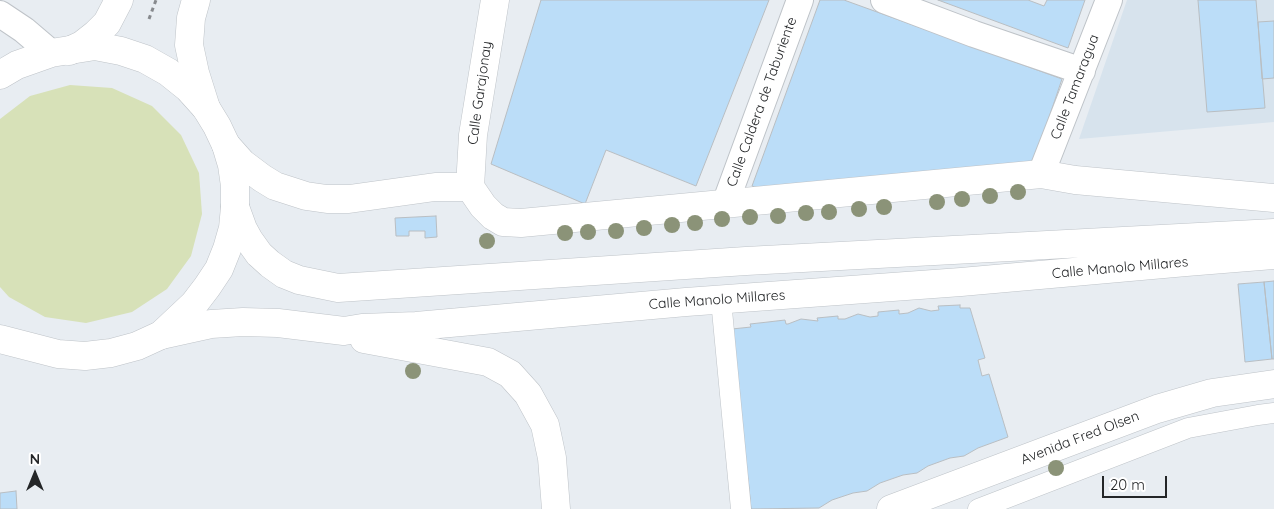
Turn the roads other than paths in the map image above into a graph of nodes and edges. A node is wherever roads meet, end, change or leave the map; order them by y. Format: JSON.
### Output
{"nodes":[{"id":1,"x":119,"y":0,"type":"edge"},
{"id":2,"x":196,"y":0,"type":"edge"},
{"id":3,"x":495,"y":0,"type":"edge"},
{"id":4,"x":800,"y":0,"type":"edge"},
{"id":5,"x":884,"y":0,"type":"edge"},
{"id":6,"x":1109,"y":0,"type":"edge"},
{"id":7,"x":0,"y":14,"type":"edge"},
{"id":8,"x":60,"y":52,"type":"junction"},
{"id":9,"x":1082,"y":71,"type":"junction"},
{"id":10,"x":0,"y":75,"type":"edge"},
{"id":11,"x":206,"y":108,"type":"junction"},
{"id":12,"x":226,"y":145,"type":"junction"},
{"id":13,"x":1041,"y":174,"type":"junction"},
{"id":14,"x":470,"y":187,"type":"junction"},
{"id":15,"x":1274,"y":198,"type":"edge"},
{"id":16,"x":725,"y":204,"type":"junction"},
{"id":17,"x":235,"y":207,"type":"junction"},
{"id":18,"x":1274,"y":233,"type":"edge"},
{"id":19,"x":1274,"y":255,"type":"edge"},
{"id":20,"x":721,"y":300,"type":"junction"},
{"id":21,"x":0,"y":331,"type":"edge"},
{"id":22,"x":344,"y":331,"type":"junction"},
{"id":23,"x":161,"y":334,"type":"junction"},
{"id":24,"x":0,"y":339,"type":"edge"},
{"id":25,"x":32,"y":347,"type":"junction"},
{"id":26,"x":1274,"y":384,"type":"edge"},
{"id":27,"x":1274,"y":413,"type":"edge"},
{"id":28,"x":556,"y":509,"type":"edge"},
{"id":29,"x":741,"y":509,"type":"edge"},
{"id":30,"x":891,"y":509,"type":"edge"},
{"id":31,"x":978,"y":509,"type":"edge"}],
"edges":[{"from":1,"to":8,"type":"main road"},
{"from":2,"to":11,"type":"main road"},
{"from":3,"to":14,"type":"main road","name":"Calle Garajonay"},
{"from":4,"to":16,"type":"street","name":"Calle Caldera de Taburiente"},
{"from":5,"to":9,"type":"street"},
{"from":6,"to":9,"type":"street","name":"Calle Tamaragua"},
{"from":7,"to":8,"type":"street"},
{"from":8,"to":10,"type":"main road"},
{"from":8,"to":11,"type":"main road"},
{"from":9,"to":13,"type":"street","name":"Calle Tamaragua"},
{"from":11,"to":12,"type":"main road"},
{"from":12,"to":14,"type":"main road"},
{"from":12,"to":17,"type":"main road"},
{"from":13,"to":15,"type":"main road"},
{"from":13,"to":16,"type":"main road"},
{"from":14,"to":16,"type":"main road"},
{"from":17,"to":18,"type":"main road","name":"Calle Manolo Millares"},
{"from":17,"to":23,"type":"main road"},
{"from":19,"to":20,"type":"main road","name":"Calle Manolo Millares"},
{"from":20,"to":22,"type":"main road","name":"Calle Manolo Millares"},
{"from":20,"to":29,"type":"street"},
{"from":21,"to":25,"type":"main road"},
{"from":22,"to":23,"type":"main road","name":"Calle Manolo Millares"},
{"from":22,"to":28,"type":"main road"},
{"from":23,"to":25,"type":"main road"},
{"from":24,"to":25,"type":"main road"},
{"from":26,"to":30,"type":"main road","name":"Avenida Fred Olsen"},
{"from":27,"to":31,"type":"street"}]}
